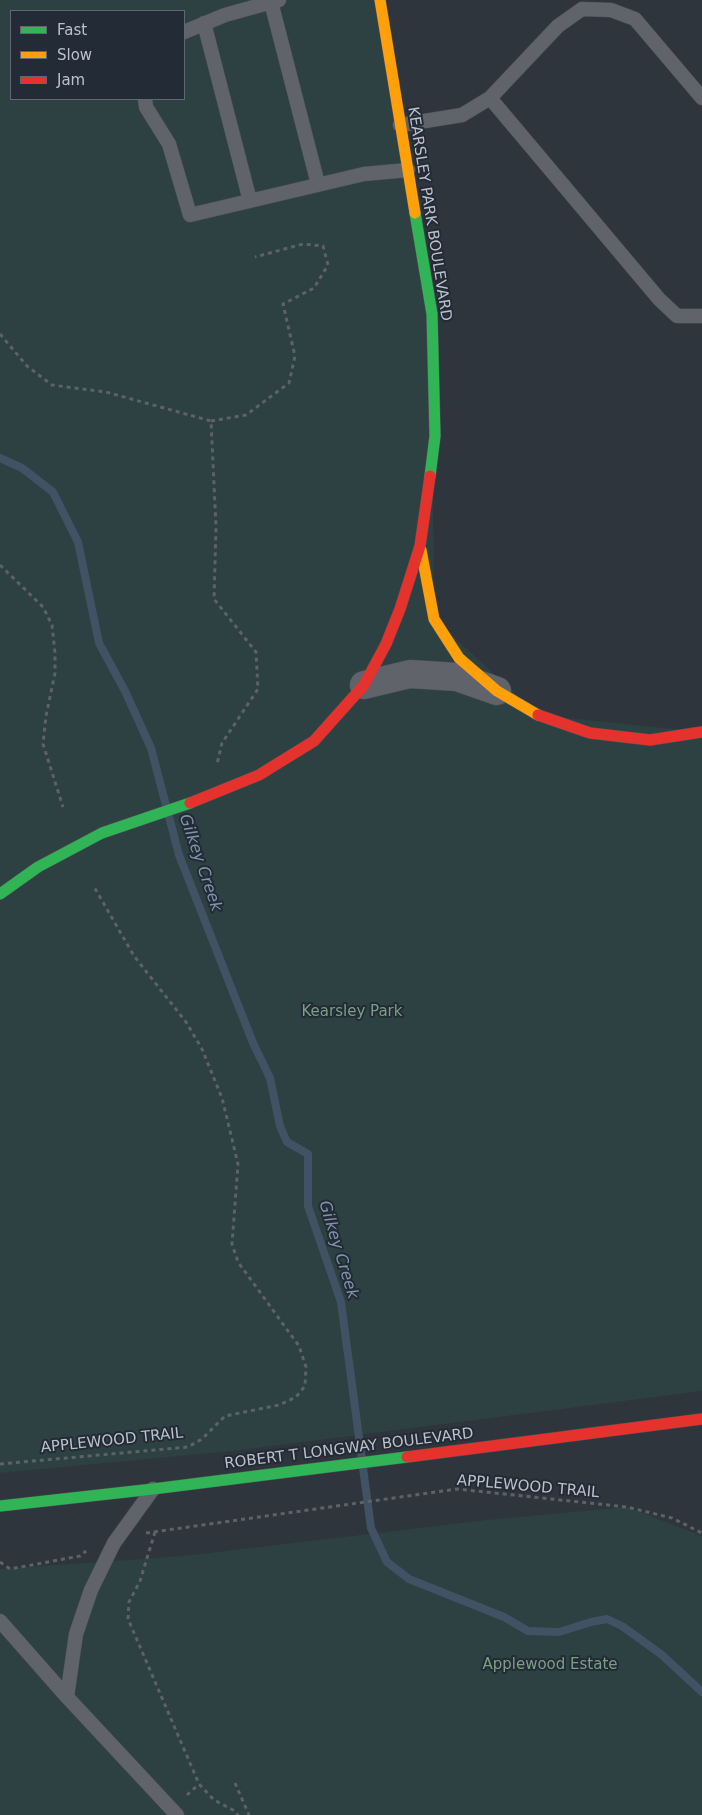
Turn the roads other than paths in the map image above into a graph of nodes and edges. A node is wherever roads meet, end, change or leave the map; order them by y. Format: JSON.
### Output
{"nodes":[{"id":1,"x":380,"y":0,"type":"edge"},
{"id":2,"x":275,"y":1,"type":"edge"},
{"id":3,"x":204,"y":24,"type":"junction"},
{"id":4,"x":185,"y":32,"type":"edge"},
{"id":5,"x":490,"y":98,"type":"junction"},
{"id":6,"x":702,"y":98,"type":"edge"},
{"id":7,"x":145,"y":100,"type":"edge"},
{"id":8,"x":400,"y":125,"type":"junction"},
{"id":9,"x":408,"y":170,"type":"junction"},
{"id":10,"x":318,"y":184,"type":"junction"},
{"id":11,"x":250,"y":200,"type":"junction"},
{"id":12,"x":702,"y":316,"type":"edge"},
{"id":13,"x":420,"y":546,"type":"junction"},
{"id":14,"x":364,"y":685,"type":"junction"},
{"id":15,"x":497,"y":691,"type":"junction"},
{"id":16,"x":702,"y":732,"type":"edge"},
{"id":17,"x":0,"y":894,"type":"edge"},
{"id":18,"x":702,"y":1419,"type":"edge"},
{"id":19,"x":153,"y":1489,"type":"junction"},
{"id":20,"x":0,"y":1506,"type":"edge"},
{"id":21,"x":0,"y":1621,"type":"edge"},
{"id":22,"x":67,"y":1697,"type":"junction"},
{"id":23,"x":177,"y":1815,"type":"edge"}],
"edges":[{"from":1,"to":8,"type":"street","name":"KEARSLEY PARK BOULEVARD"},
{"from":2,"to":3,"type":"lane"},
{"from":2,"to":10,"type":"lane"},
{"from":3,"to":4,"type":"lane"},
{"from":3,"to":11,"type":"lane"},
{"from":5,"to":6,"type":"lane"},
{"from":5,"to":8,"type":"lane"},
{"from":5,"to":12,"type":"lane"},
{"from":7,"to":11,"type":"lane"},
{"from":8,"to":9,"type":"street","name":"KEARSLEY PARK BOULEVARD"},
{"from":9,"to":10,"type":"lane"},
{"from":9,"to":13,"type":"street","name":"KEARSLEY PARK BOULEVARD"},
{"from":10,"to":11,"type":"lane"},
{"from":13,"to":14,"type":"street","name":"KEARSLEY PARK BOULEVARD"},
{"from":13,"to":15,"type":"street"},
{"from":14,"to":15,"type":"street"},
{"from":14,"to":17,"type":"street","name":"KEARSLEY PARK BOULEVARD"},
{"from":15,"to":16,"type":"street"},
{"from":18,"to":19,"type":"street","name":"ROBERT T LONGWAY BOULEVARD"},
{"from":19,"to":20,"type":"street","name":"ROBERT T LONGWAY BOULEVARD"},
{"from":19,"to":22,"type":"lane"},
{"from":21,"to":22,"type":"lane"},
{"from":22,"to":23,"type":"lane"}]}
